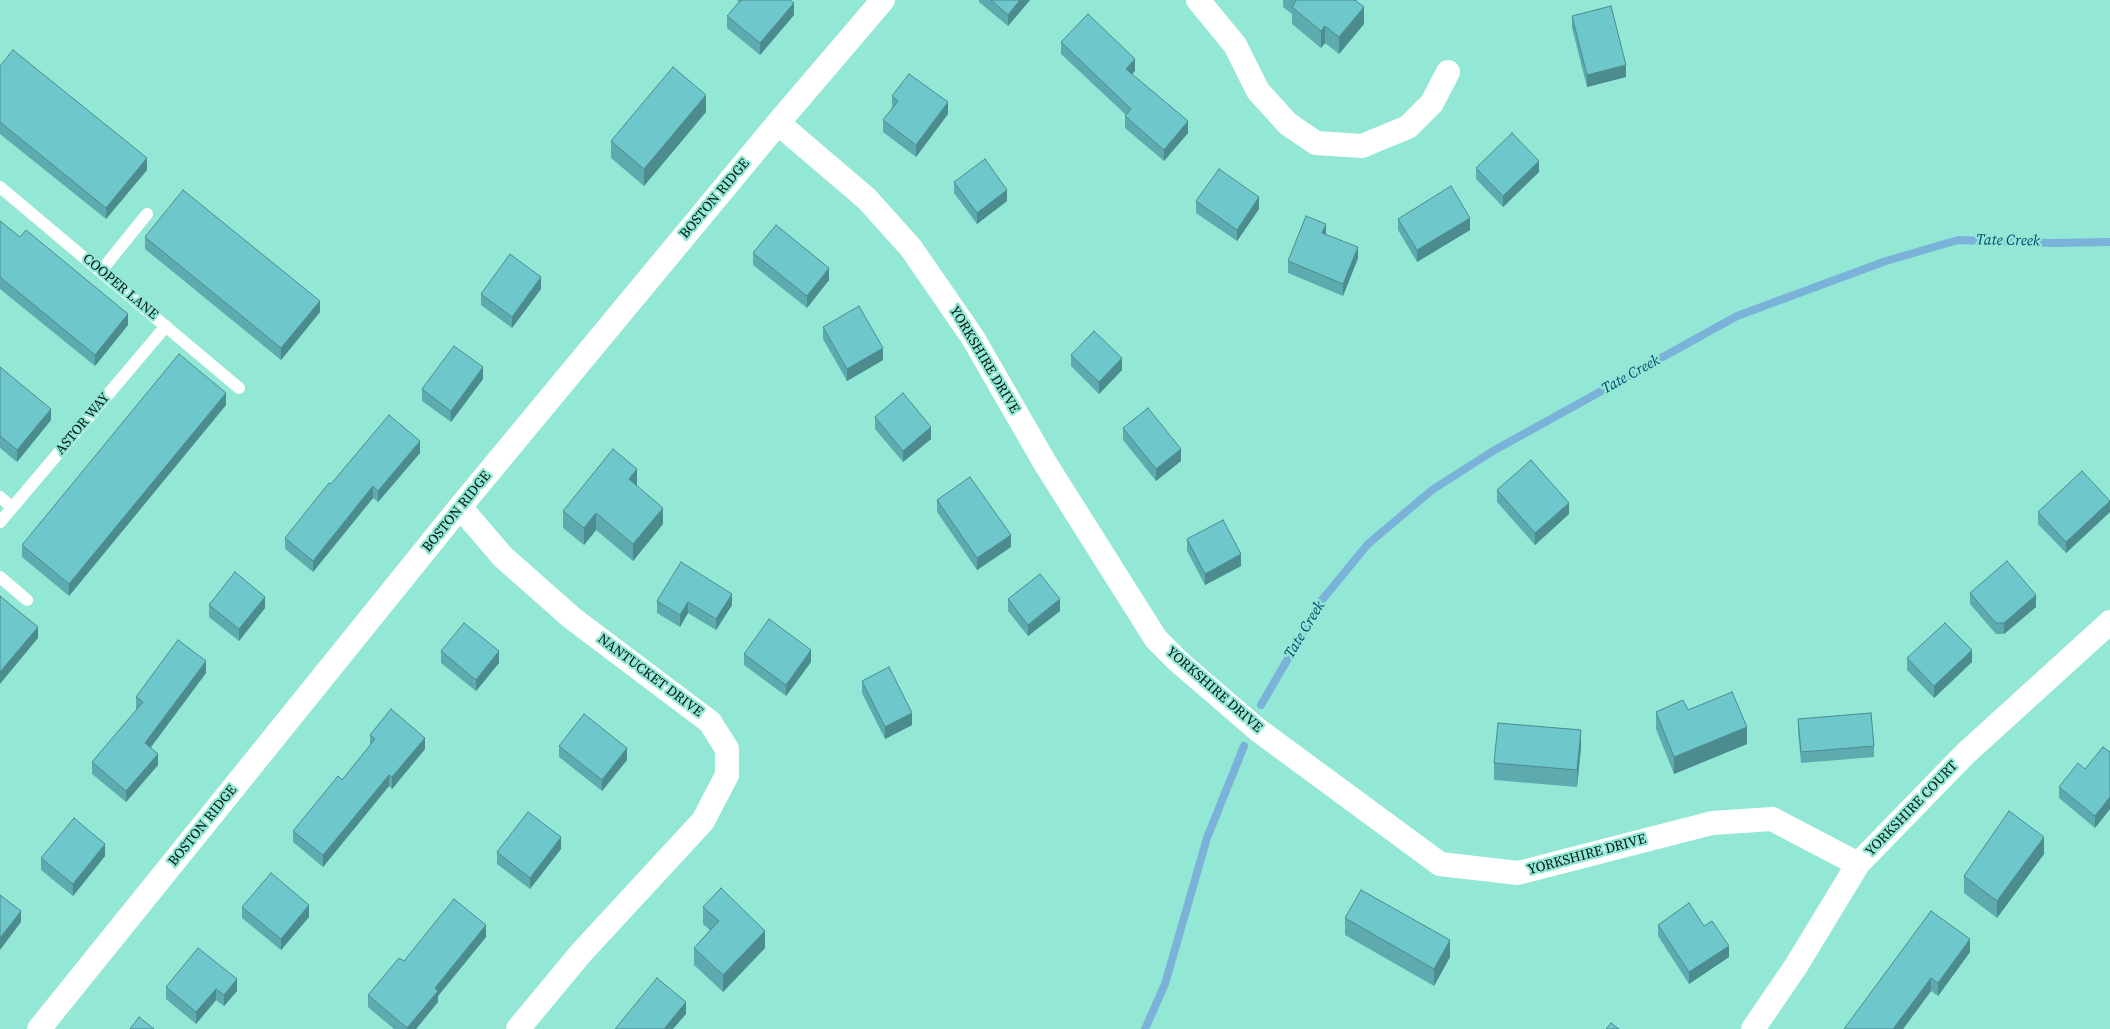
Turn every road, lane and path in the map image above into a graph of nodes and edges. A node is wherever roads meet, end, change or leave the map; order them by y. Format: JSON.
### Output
{"nodes":[{"id":1,"x":883,"y":0,"type":"edge"},
{"id":2,"x":1198,"y":0,"type":"edge"},
{"id":3,"x":1448,"y":72,"type":"dead end"},
{"id":4,"x":778,"y":122,"type":"junction"},
{"id":5,"x":0,"y":187,"type":"edge"},
{"id":6,"x":147,"y":214,"type":"dead end"},
{"id":7,"x":101,"y":271,"type":"junction"},
{"id":8,"x":166,"y":326,"type":"junction"},
{"id":9,"x":239,"y":388,"type":"dead end"},
{"id":10,"x":0,"y":497,"type":"edge"},
{"id":11,"x":12,"y":507,"type":"junction"},
{"id":12,"x":460,"y":507,"type":"junction"},
{"id":13,"x":0,"y":522,"type":"edge"},
{"id":14,"x":0,"y":577,"type":"edge"},
{"id":15,"x":28,"y":600,"type":"dead end"},
{"id":16,"x":2110,"y":622,"type":"edge"},
{"id":17,"x":1858,"y":864,"type":"junction"},
{"id":18,"x":39,"y":1029,"type":"edge"},
{"id":19,"x":518,"y":1029,"type":"edge"},
{"id":20,"x":1753,"y":1029,"type":"edge"}],
"edges":[{"from":1,"to":4,"type":"street","name":"BOSTON RIDGE"},
{"from":2,"to":3,"type":"street"},
{"from":4,"to":12,"type":"street","name":"BOSTON RIDGE"},
{"from":4,"to":17,"type":"street","name":"YORKSHIRE DRIVE"},
{"from":5,"to":7,"type":"lane","name":"COOPER LANE"},
{"from":6,"to":7,"type":"lane"},
{"from":7,"to":8,"type":"lane","name":"COOPER LANE"},
{"from":8,"to":9,"type":"lane","name":"COOPER LANE"},
{"from":8,"to":11,"type":"lane","name":"ASTOR WAY"},
{"from":10,"to":11,"type":"lane"},
{"from":11,"to":13,"type":"lane","name":"ASTOR WAY"},
{"from":12,"to":18,"type":"street","name":"BOSTON RIDGE"},
{"from":12,"to":19,"type":"street","name":"NANTUCKET DRIVE"},
{"from":14,"to":15,"type":"lane"},
{"from":16,"to":17,"type":"street","name":"YORKSHIRE COURT"},
{"from":17,"to":20,"type":"street","name":"YORKSHIRE COURT"}]}
